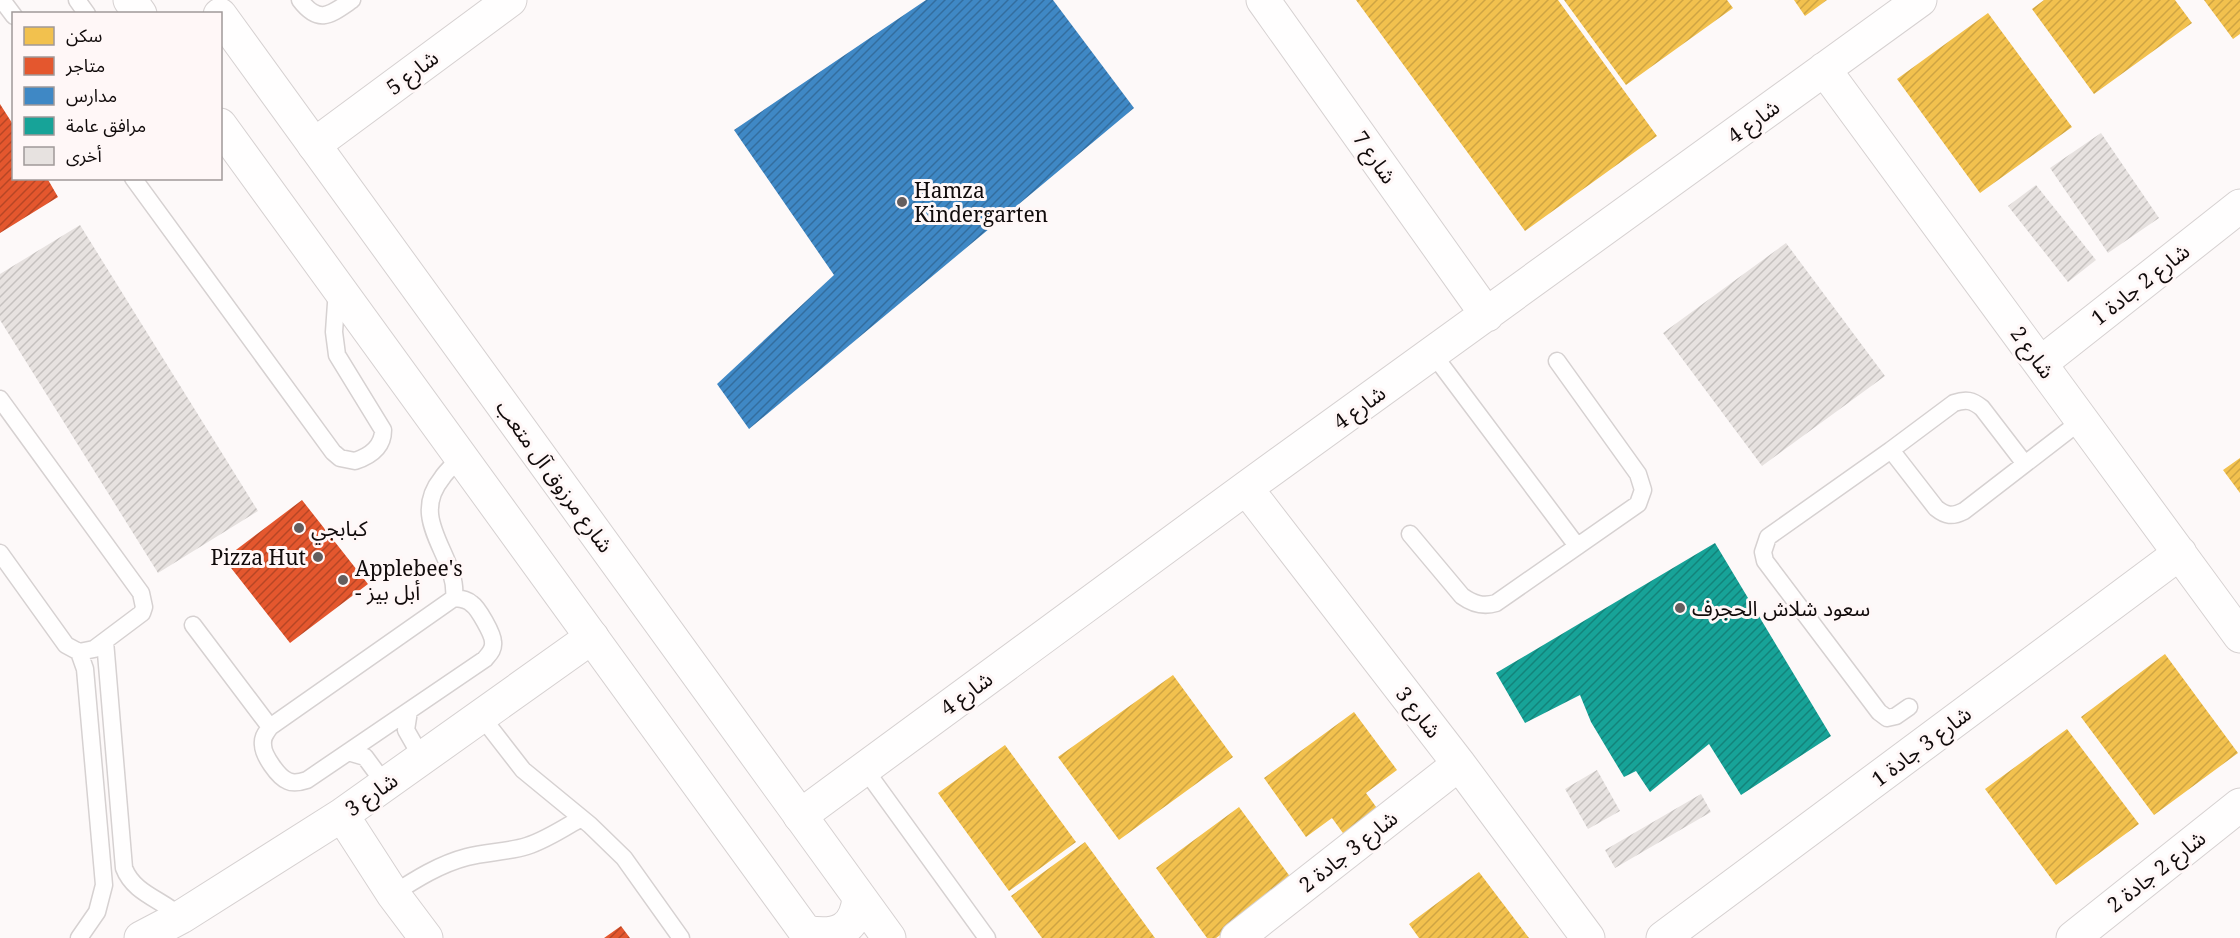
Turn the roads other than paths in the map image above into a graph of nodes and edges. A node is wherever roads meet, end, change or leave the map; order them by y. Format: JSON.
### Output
{"nodes":[{"id":1,"x":2,"y":0,"type":"edge"},
{"id":2,"x":300,"y":0,"type":"edge"},
{"id":3,"x":352,"y":0,"type":"edge"},
{"id":4,"x":510,"y":0,"type":"edge"},
{"id":5,"x":1263,"y":0,"type":"edge"},
{"id":6,"x":1920,"y":0,"type":"edge"},
{"id":7,"x":12,"y":13,"type":"edge"},
{"id":8,"x":222,"y":17,"type":"edge"},
{"id":9,"x":1824,"y":69,"type":"junction"},
{"id":10,"x":222,"y":128,"type":"edge"},
{"id":11,"x":314,"y":145,"type":"junction"},
{"id":12,"x":134,"y":180,"type":"edge"},
{"id":13,"x":2240,"y":206,"type":"edge"},
{"id":14,"x":337,"y":285,"type":"junction"},
{"id":15,"x":1487,"y":315,"type":"junction"},
{"id":16,"x":1433,"y":354,"type":"junction"},
{"id":17,"x":1557,"y":361,"type":"dead end"},
{"id":18,"x":2041,"y":363,"type":"junction"},
{"id":19,"x":0,"y":399,"type":"edge"},
{"id":20,"x":2082,"y":420,"type":"junction"},
{"id":21,"x":1891,"y":450,"type":"junction"},
{"id":22,"x":461,"y":457,"type":"junction"},
{"id":23,"x":2025,"y":464,"type":"junction"},
{"id":24,"x":1246,"y":488,"type":"junction"},
{"id":25,"x":1410,"y":534,"type":"dead end"},
{"id":26,"x":1577,"y":546,"type":"junction"},
{"id":27,"x":0,"y":553,"type":"edge"},
{"id":28,"x":2180,"y":553,"type":"junction"},
{"id":29,"x":454,"y":598,"type":"junction"},
{"id":30,"x":193,"y":625,"type":"dead end"},
{"id":31,"x":2240,"y":636,"type":"edge"},
{"id":32,"x":592,"y":637,"type":"junction"},
{"id":33,"x":105,"y":642,"type":"junction"},
{"id":34,"x":79,"y":652,"type":"junction"},
{"id":35,"x":1909,"y":707,"type":"dead end"},
{"id":36,"x":409,"y":711,"type":"junction"},
{"id":37,"x":481,"y":716,"type":"junction"},
{"id":38,"x":270,"y":727,"type":"junction"},
{"id":39,"x":348,"y":752,"type":"junction"},
{"id":40,"x":422,"y":758,"type":"junction"},
{"id":41,"x":1460,"y":764,"type":"junction"},
{"id":42,"x":864,"y":768,"type":"junction"},
{"id":43,"x":385,"y":784,"type":"junction"},
{"id":44,"x":2240,"y":805,"type":"edge"},
{"id":45,"x":342,"y":815,"type":"junction"},
{"id":46,"x":800,"y":816,"type":"junction"},
{"id":47,"x":581,"y":818,"type":"junction"},
{"id":48,"x":393,"y":894,"type":"junction"},
{"id":49,"x":859,"y":897,"type":"junction"},
{"id":50,"x":181,"y":917,"type":"junction"},
{"id":51,"x":808,"y":935,"type":"edge"},
{"id":52,"x":80,"y":938,"type":"edge"},
{"id":53,"x":141,"y":938,"type":"edge"},
{"id":54,"x":426,"y":938,"type":"edge"},
{"id":55,"x":681,"y":938,"type":"edge"},
{"id":56,"x":889,"y":938,"type":"edge"},
{"id":57,"x":987,"y":938,"type":"edge"},
{"id":58,"x":1237,"y":938,"type":"edge"},
{"id":59,"x":1588,"y":938,"type":"edge"},
{"id":60,"x":1663,"y":938,"type":"edge"},
{"id":61,"x":2073,"y":938,"type":"edge"}],
"edges":[{"from":1,"to":7,"type":"lane"},
{"from":2,"to":3,"type":"lane"},
{"from":4,"to":11,"type":"street","name":"شارع 5"},
{"from":5,"to":15,"type":"street","name":"شارع 7"},
{"from":6,"to":9,"type":"street","name":"شارع 4"},
{"from":8,"to":11,"type":"street","name":"شارع مرزوق آل متعب"},
{"from":9,"to":15,"type":"street","name":"شارع 4"},
{"from":9,"to":18,"type":"street","name":"شارع 2"},
{"from":10,"to":14,"type":"street"},
{"from":11,"to":46,"type":"street","name":"شارع مرزوق آل متعب"},
{"from":12,"to":14,"type":"lane"},
{"from":13,"to":18,"type":"street","name":"شارع 2 جادة 1"},
{"from":14,"to":22,"type":"street"},
{"from":15,"to":16,"type":"street","name":"شارع 4"},
{"from":16,"to":24,"type":"street","name":"شارع 4"},
{"from":16,"to":26,"type":"lane"},
{"from":17,"to":26,"type":"lane"},
{"from":18,"to":20,"type":"street","name":"شارع 2"},
{"from":19,"to":33,"type":"lane"},
{"from":20,"to":23,"type":"lane"},
{"from":20,"to":28,"type":"street","name":"شارع 2"},
{"from":21,"to":23,"type":"lane"},
{"from":21,"to":23,"type":"lane"},
{"from":21,"to":35,"type":"lane"},
{"from":22,"to":29,"type":"lane"},
{"from":22,"to":32,"type":"street"},
{"from":24,"to":41,"type":"street","name":"شارع 3"},
{"from":24,"to":42,"type":"street","name":"شارع 4"},
{"from":25,"to":26,"type":"lane"},
{"from":27,"to":34,"type":"lane"},
{"from":28,"to":31,"type":"street","name":"شارع 2"},
{"from":28,"to":60,"type":"street","name":"شارع 3 جادة 1"},
{"from":29,"to":36,"type":"lane"},
{"from":29,"to":38,"type":"lane"},
{"from":30,"to":38,"type":"lane"},
{"from":32,"to":37,"type":"street","name":"شارع 3"},
{"from":32,"to":51,"type":"street"},
{"from":33,"to":34,"type":"lane"},
{"from":33,"to":50,"type":"lane"},
{"from":34,"to":52,"type":"lane"},
{"from":36,"to":39,"type":"lane"},
{"from":36,"to":40,"type":"lane"},
{"from":37,"to":40,"type":"street","name":"شارع 3"},
{"from":37,"to":47,"type":"lane"},
{"from":38,"to":39,"type":"lane"},
{"from":39,"to":43,"type":"lane"},
{"from":40,"to":43,"type":"street","name":"شارع 3"},
{"from":41,"to":58,"type":"street","name":"شارع 3 جادة 2"},
{"from":41,"to":59,"type":"street","name":"شارع 3"},
{"from":42,"to":46,"type":"street","name":"شارع 4"},
{"from":42,"to":57,"type":"lane"},
{"from":43,"to":45,"type":"street","name":"شارع 3"},
{"from":44,"to":61,"type":"street","name":"شارع 2 جادة 2"},
{"from":45,"to":48,"type":"street"},
{"from":45,"to":50,"type":"street","name":"شارع 3"},
{"from":46,"to":49,"type":"street","name":"شارع مرزوق آل متعب"},
{"from":47,"to":48,"type":"lane"},
{"from":47,"to":55,"type":"lane"},
{"from":48,"to":54,"type":"street"},
{"from":49,"to":51,"type":"street"},
{"from":49,"to":56,"type":"street","name":"شارع مرزوق آل متعب"},
{"from":50,"to":53,"type":"street","name":"شارع 3"}]}
